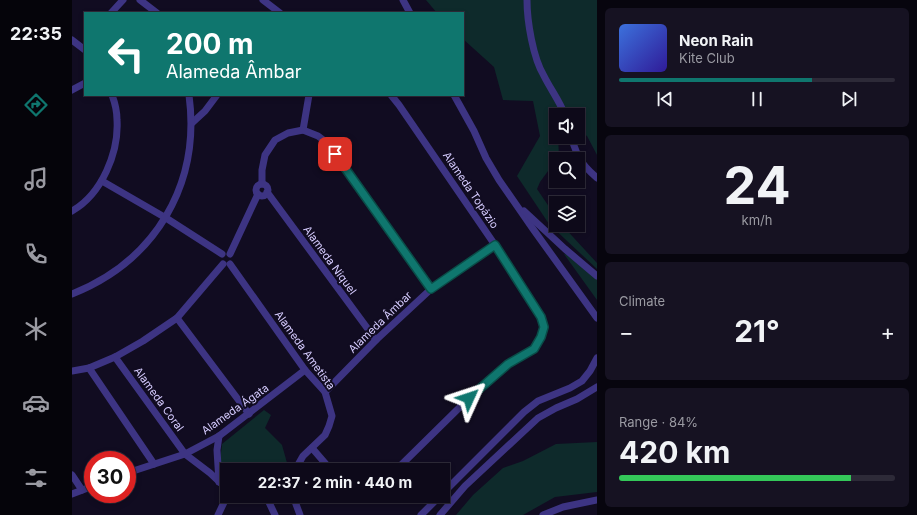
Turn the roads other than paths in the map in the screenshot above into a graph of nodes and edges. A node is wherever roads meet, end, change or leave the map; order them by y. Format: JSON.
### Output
{"nodes":[{"id":1,"x":123,"y":0,"type":"edge"},
{"id":2,"x":139,"y":0,"type":"edge"},
{"id":3,"x":263,"y":0,"type":"edge"},
{"id":4,"x":403,"y":0,"type":"edge"},
{"id":5,"x":527,"y":0,"type":"edge"},
{"id":6,"x":112,"y":12,"type":"edge"},
{"id":7,"x":150,"y":12,"type":"edge"},
{"id":8,"x":156,"y":12,"type":"edge"},
{"id":9,"x":279,"y":12,"type":"edge"},
{"id":10,"x":409,"y":12,"type":"edge"},
{"id":11,"x":72,"y":40,"type":"edge"},
{"id":12,"x":83,"y":45,"type":"edge"},
{"id":13,"x":84,"y":84,"type":"edge"},
{"id":14,"x":72,"y":90,"type":"edge"},
{"id":15,"x":112,"y":96,"type":"edge"},
{"id":16,"x":189,"y":96,"type":"edge"},
{"id":17,"x":216,"y":96,"type":"edge"},
{"id":18,"x":309,"y":96,"type":"edge"},
{"id":19,"x":392,"y":96,"type":"edge"},
{"id":20,"x":455,"y":96,"type":"edge"},
{"id":21,"x":562,"y":108,"type":"edge"},
{"id":22,"x":192,"y":123,"type":"junction"},
{"id":23,"x":303,"y":130,"type":"junction"},
{"id":24,"x":573,"y":144,"type":"edge"},
{"id":25,"x":597,"y":178,"type":"edge"},
{"id":26,"x":102,"y":181,"type":"junction"},
{"id":27,"x":262,"y":184,"type":"junction"},
{"id":28,"x":267,"y":192,"type":"junction"},
{"id":29,"x":258,"y":194,"type":"junction"},
{"id":30,"x":517,"y":204,"type":"junction"},
{"id":31,"x":72,"y":211,"type":"edge"},
{"id":32,"x":166,"y":218,"type":"junction"},
{"id":33,"x":495,"y":245,"type":"junction"},
{"id":34,"x":222,"y":254,"type":"junction"},
{"id":35,"x":230,"y":254,"type":"junction"},
{"id":36,"x":222,"y":264,"type":"junction"},
{"id":37,"x":230,"y":264,"type":"junction"},
{"id":38,"x":597,"y":276,"type":"edge"},
{"id":39,"x":431,"y":289,"type":"junction"},
{"id":40,"x":72,"y":294,"type":"edge"},
{"id":41,"x":177,"y":318,"type":"junction"},
{"id":42,"x":597,"y":318,"type":"edge"},
{"id":43,"x":376,"y":340,"type":"junction"},
{"id":44,"x":115,"y":356,"type":"junction"},
{"id":45,"x":597,"y":358,"type":"edge"},
{"id":46,"x":89,"y":368,"type":"junction"},
{"id":47,"x":305,"y":370,"type":"junction"},
{"id":48,"x":72,"y":371,"type":"edge"},
{"id":49,"x":597,"y":386,"type":"edge"},
{"id":50,"x":325,"y":392,"type":"junction"},
{"id":51,"x":249,"y":414,"type":"junction"},
{"id":52,"x":219,"y":436,"type":"junction"},
{"id":53,"x":312,"y":448,"type":"junction"},
{"id":54,"x":185,"y":454,"type":"junction"},
{"id":55,"x":298,"y":463,"type":"edge"},
{"id":56,"x":325,"y":463,"type":"edge"},
{"id":57,"x":403,"y":463,"type":"edge"},
{"id":58,"x":154,"y":464,"type":"junction"},
{"id":59,"x":136,"y":471,"type":"edge"},
{"id":60,"x":72,"y":475,"type":"edge"},
{"id":61,"x":219,"y":482,"type":"joint"},
{"id":62,"x":450,"y":486,"type":"edge"},
{"id":63,"x":82,"y":490,"type":"joint"},
{"id":64,"x":72,"y":494,"type":"edge"},
{"id":65,"x":596,"y":502,"type":"edge"},
{"id":66,"x":224,"y":503,"type":"edge"},
{"id":67,"x":269,"y":503,"type":"edge"},
{"id":68,"x":296,"y":503,"type":"edge"},
{"id":69,"x":433,"y":503,"type":"edge"},
{"id":70,"x":218,"y":515,"type":"edge"},
{"id":71,"x":275,"y":515,"type":"edge"},
{"id":72,"x":300,"y":515,"type":"edge"},
{"id":73,"x":421,"y":515,"type":"edge"},
{"id":74,"x":440,"y":515,"type":"edge"},
{"id":75,"x":544,"y":515,"type":"edge"}],
"edges":[{"from":1,"to":6,"type":"street"},
{"from":2,"to":7,"type":"street"},
{"from":2,"to":8,"type":"street"},
{"from":3,"to":9,"type":"street"},
{"from":4,"to":10,"type":"street"},
{"from":5,"to":21,"type":"street"},
{"from":11,"to":12,"type":"street"},
{"from":13,"to":14,"type":"street"},
{"from":15,"to":26,"type":"street"},
{"from":16,"to":22,"type":"street"},
{"from":17,"to":22,"type":"street"},
{"from":18,"to":23,"type":"street"},
{"from":19,"to":33,"type":"street","name":"Alameda Topázio"},
{"from":20,"to":30,"type":"street"},
{"from":22,"to":32,"type":"street"},
{"from":23,"to":27,"type":"street"},
{"from":23,"to":39,"type":"street"},
{"from":24,"to":25,"type":"street"},
{"from":26,"to":31,"type":"street"},
{"from":26,"to":32,"type":"street"},
{"from":27,"to":28,"type":"street"},
{"from":27,"to":29,"type":"street"},
{"from":28,"to":29,"type":"street"},
{"from":28,"to":43,"type":"street","name":"Alameda Niquel"},
{"from":29,"to":35,"type":"street"},
{"from":30,"to":38,"type":"street"},
{"from":30,"to":42,"type":"street"},
{"from":32,"to":34,"type":"street"},
{"from":32,"to":40,"type":"street"},
{"from":33,"to":39,"type":"street","name":"Alameda Âmbar"},
{"from":33,"to":57,"type":"street","name":"Alameda Topázio"},
{"from":34,"to":35,"type":"street"},
{"from":34,"to":36,"type":"street"},
{"from":35,"to":37,"type":"street"},
{"from":36,"to":37,"type":"street"},
{"from":36,"to":41,"type":"street"},
{"from":37,"to":47,"type":"street","name":"Alameda Ametista"},
{"from":39,"to":43,"type":"street","name":"Alameda Âmbar"},
{"from":41,"to":44,"type":"street"},
{"from":41,"to":51,"type":"street"},
{"from":43,"to":50,"type":"street","name":"Alameda Âmbar"},
{"from":44,"to":46,"type":"street"},
{"from":44,"to":54,"type":"street","name":"Alameda Coral"},
{"from":45,"to":62,"type":"street"},
{"from":46,"to":48,"type":"street"},
{"from":46,"to":58,"type":"street"},
{"from":47,"to":50,"type":"street","name":"Alameda Ametista"},
{"from":47,"to":51,"type":"street","name":"Alameda Ágata"},
{"from":49,"to":74,"type":"street"},
{"from":50,"to":53,"type":"street","name":"Alameda Ametista"},
{"from":51,"to":52,"type":"street","name":"Alameda Ágata"},
{"from":52,"to":54,"type":"street","name":"Alameda Ágata"},
{"from":52,"to":61,"type":"street"},
{"from":53,"to":55,"type":"street","name":"Alameda Ametista"},
{"from":53,"to":56,"type":"street"},
{"from":54,"to":58,"type":"street","name":"Alameda Ágata"},
{"from":54,"to":61,"type":"street","name":"Alameda Coral"},
{"from":58,"to":59,"type":"street","name":"Alameda Ágata"},
{"from":60,"to":63,"type":"street"},
{"from":63,"to":64,"type":"street"},
{"from":65,"to":75,"type":"street"},
{"from":66,"to":70,"type":"street"},
{"from":67,"to":71,"type":"street"},
{"from":68,"to":72,"type":"street"},
{"from":69,"to":73,"type":"street"}]}
